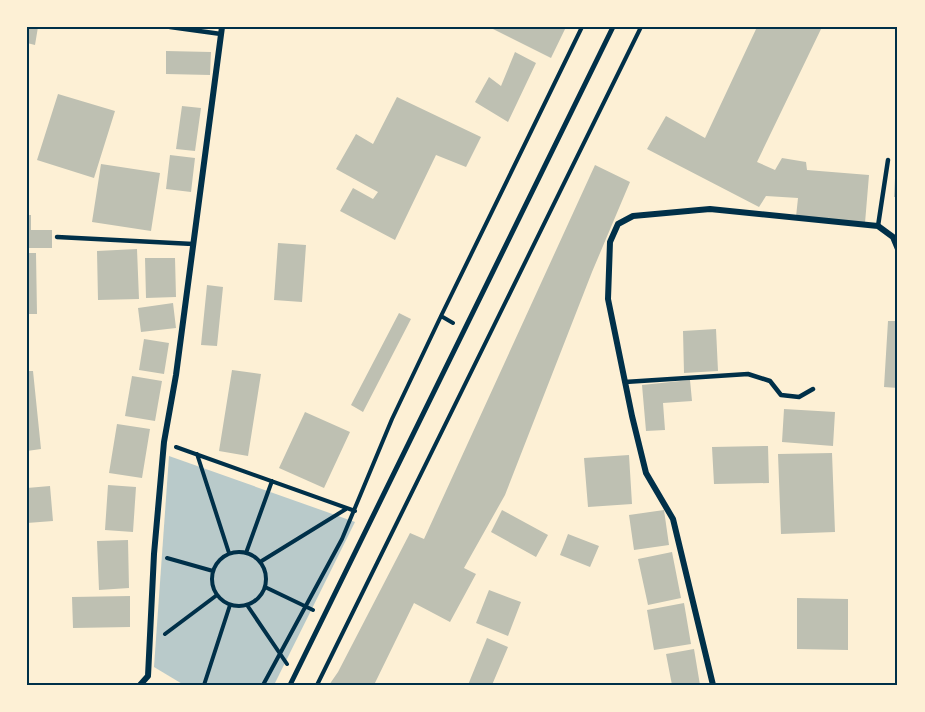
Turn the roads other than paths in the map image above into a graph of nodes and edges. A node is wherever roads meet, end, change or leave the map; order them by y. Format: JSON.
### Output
{"nodes":[{"id":1,"x":170,"y":27,"type":"edge"},
{"id":2,"x":613,"y":27,"type":"edge"},
{"id":3,"x":221,"y":30,"type":"edge"},
{"id":4,"x":888,"y":160,"type":"dead end"},
{"id":5,"x":878,"y":226,"type":"junction"},
{"id":6,"x":57,"y":237,"type":"dead end"},
{"id":7,"x":193,"y":244,"type":"junction"},
{"id":8,"x":898,"y":249,"type":"edge"},
{"id":9,"x":625,"y":382,"type":"junction"},
{"id":10,"x":813,"y":389,"type":"dead end"},
{"id":11,"x":140,"y":685,"type":"edge"},
{"id":12,"x":290,"y":685,"type":"edge"},
{"id":13,"x":713,"y":685,"type":"edge"}],
"edges":[{"from":1,"to":3,"type":"lane"},
{"from":2,"to":12,"type":"street"},
{"from":3,"to":7,"type":"street"},
{"from":4,"to":5,"type":"lane"},
{"from":5,"to":8,"type":"street"},
{"from":5,"to":9,"type":"street"},
{"from":6,"to":7,"type":"lane"},
{"from":7,"to":11,"type":"street"},
{"from":9,"to":10,"type":"lane"},
{"from":9,"to":13,"type":"street"}]}
